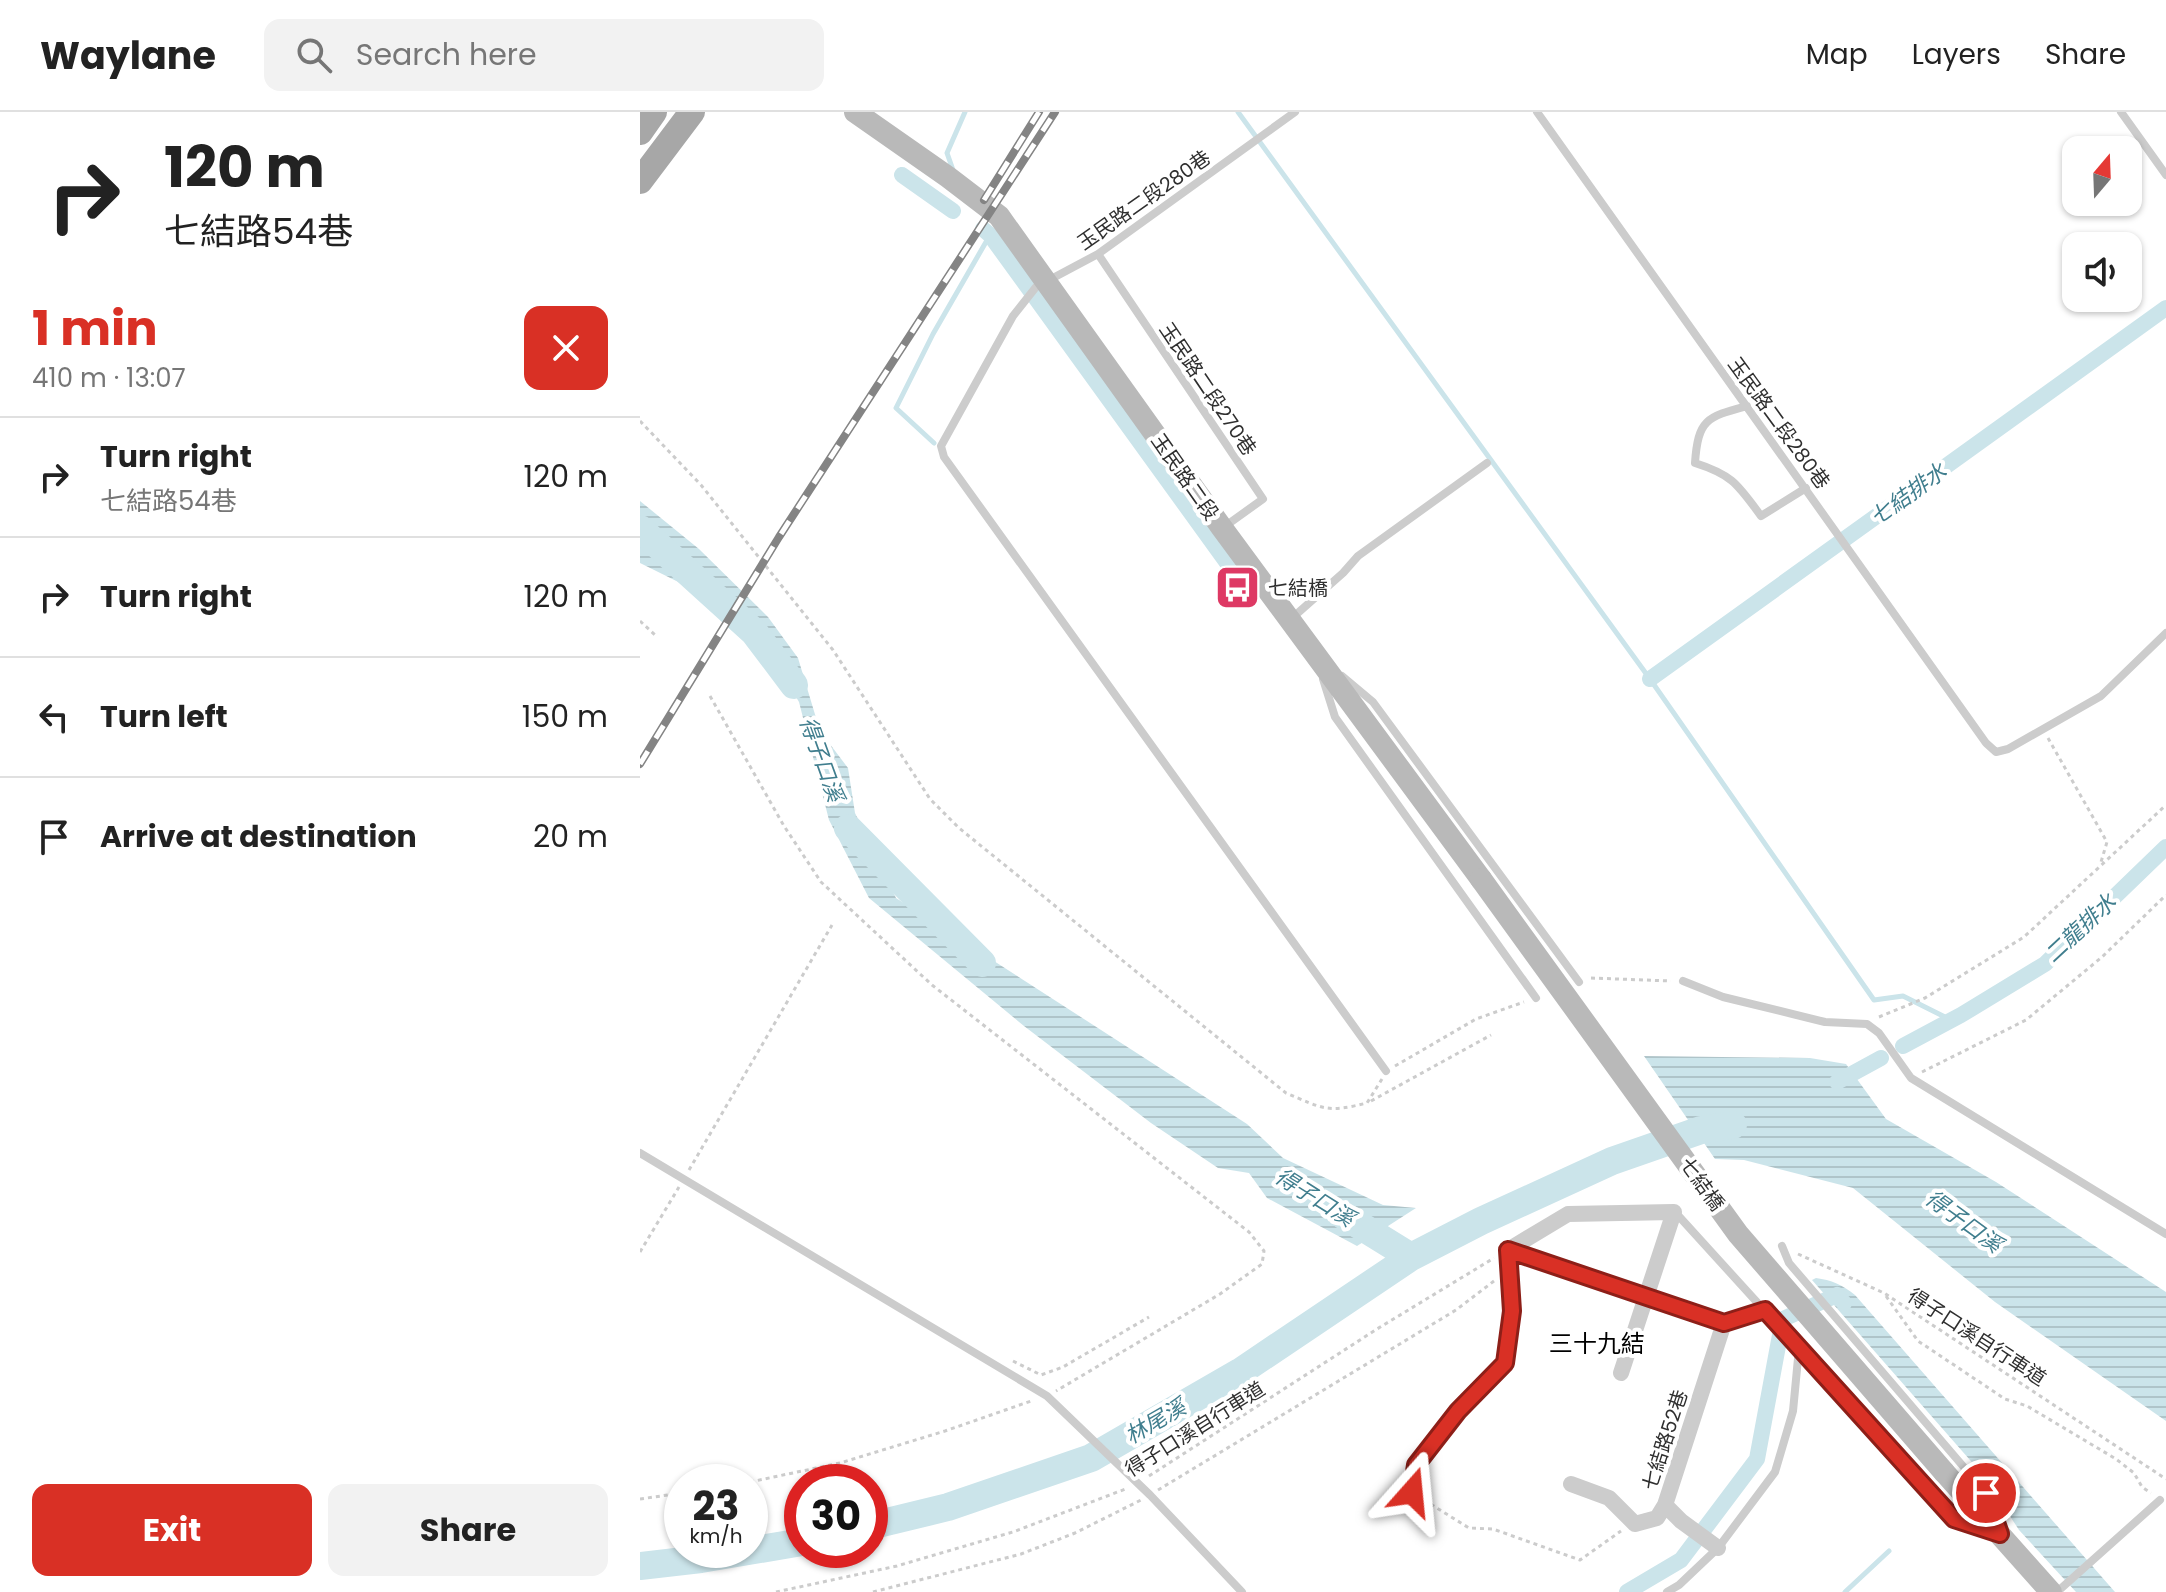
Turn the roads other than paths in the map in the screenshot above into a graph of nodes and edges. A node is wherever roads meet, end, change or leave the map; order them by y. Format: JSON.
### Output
{"nodes":[{"id":1,"x":654,"y":112,"type":"edge"},
{"id":2,"x":692,"y":112,"type":"edge"},
{"id":3,"x":855,"y":112,"type":"edge"},
{"id":4,"x":1295,"y":112,"type":"edge"},
{"id":5,"x":1537,"y":112,"type":"edge"},
{"id":6,"x":2121,"y":112,"type":"edge"},
{"id":7,"x":640,"y":132,"type":"edge"},
{"id":8,"x":2166,"y":175,"type":"edge"},
{"id":9,"x":640,"y":181,"type":"edge"},
{"id":10,"x":1098,"y":254,"type":"junction"},
{"id":11,"x":1047,"y":282,"type":"junction"},
{"id":12,"x":1747,"y":406,"type":"junction"},
{"id":13,"x":1487,"y":463,"type":"dead end"},
{"id":14,"x":1806,"y":488,"type":"junction"},
{"id":15,"x":1222,"y":528,"type":"junction"},
{"id":16,"x":1291,"y":620,"type":"junction"},
{"id":17,"x":2166,"y":633,"type":"edge"},
{"id":18,"x":1314,"y":652,"type":"junction"},
{"id":19,"x":1481,"y":879,"type":"joint"},
{"id":20,"x":1683,"y":981,"type":"dead end"},
{"id":21,"x":1579,"y":982,"type":"dead end"},
{"id":22,"x":1536,"y":998,"type":"dead end"},
{"id":23,"x":1386,"y":1071,"type":"road end"},
{"id":24,"x":640,"y":1153,"type":"edge"},
{"id":25,"x":1674,"y":1212,"type":"junction"},
{"id":26,"x":2166,"y":1234,"type":"edge"},
{"id":27,"x":1782,"y":1246,"type":"road end"},
{"id":28,"x":1508,"y":1250,"type":"junction"},
{"id":29,"x":1645,"y":1297,"type":"junction"},
{"id":30,"x":1765,"y":1310,"type":"junction"},
{"id":31,"x":1724,"y":1323,"type":"junction"},
{"id":32,"x":1799,"y":1348,"type":"junction"},
{"id":33,"x":1621,"y":1373,"type":"dead end"},
{"id":34,"x":1571,"y":1484,"type":"dead end"},
{"id":35,"x":1412,"y":1492,"type":"road end"},
{"id":36,"x":2160,"y":1500,"type":"road end"},
{"id":37,"x":1665,"y":1505,"type":"junction"},
{"id":38,"x":2000,"y":1534,"type":"junction"},
{"id":39,"x":1718,"y":1548,"type":"junction"},
{"id":40,"x":1242,"y":1592,"type":"edge"},
{"id":41,"x":1667,"y":1592,"type":"edge"},
{"id":42,"x":2054,"y":1592,"type":"edge"}],
"edges":[{"from":1,"to":7,"type":"main road"},
{"from":2,"to":9,"type":"main road"},
{"from":3,"to":11,"type":"street","name":"玉民路二段"},
{"from":4,"to":10,"type":"lane","name":"玉民路二段280巷"},
{"from":5,"to":12,"type":"lane","name":"玉民路二段280巷"},
{"from":6,"to":8,"type":"lane"},
{"from":10,"to":11,"type":"lane","name":"玉民路二段280巷"},
{"from":10,"to":15,"type":"lane","name":"玉民路二段270巷"},
{"from":11,"to":15,"type":"street","name":"玉民路二段"},
{"from":11,"to":23,"type":"lane","name":"玉民路二段280巷"},
{"from":12,"to":14,"type":"lane","name":"玉民路二段280巷"},
{"from":12,"to":14,"type":"lane"},
{"from":13,"to":16,"type":"lane"},
{"from":14,"to":17,"type":"lane","name":"玉民路二段280巷"},
{"from":15,"to":16,"type":"street","name":"玉民路二段"},
{"from":16,"to":18,"type":"street","name":"玉民路二段"},
{"from":18,"to":19,"type":"street","name":"玉民路二段"},
{"from":18,"to":21,"type":"lane"},
{"from":18,"to":22,"type":"lane"},
{"from":19,"to":38,"type":"street","name":"七結橋","bridge":true},
{"from":20,"to":26,"type":"lane"},
{"from":24,"to":40,"type":"lane"},
{"from":25,"to":28,"type":"street"},
{"from":25,"to":29,"type":"street"},
{"from":25,"to":30,"type":"lane"},
{"from":27,"to":38,"type":"lane"},
{"from":28,"to":29,"type":"street"},
{"from":28,"to":35,"type":"street"},
{"from":29,"to":31,"type":"street"},
{"from":29,"to":33,"type":"street"},
{"from":30,"to":31,"type":"street"},
{"from":30,"to":32,"type":"lane"},
{"from":31,"to":37,"type":"street","name":"七結路52巷"},
{"from":32,"to":38,"type":"lane"},
{"from":32,"to":39,"type":"lane"},
{"from":34,"to":37,"type":"street","name":"七結路52巷"},
{"from":36,"to":42,"type":"lane"},
{"from":37,"to":39,"type":"street"},
{"from":38,"to":42,"type":"street"},
{"from":39,"to":41,"type":"lane"}]}
